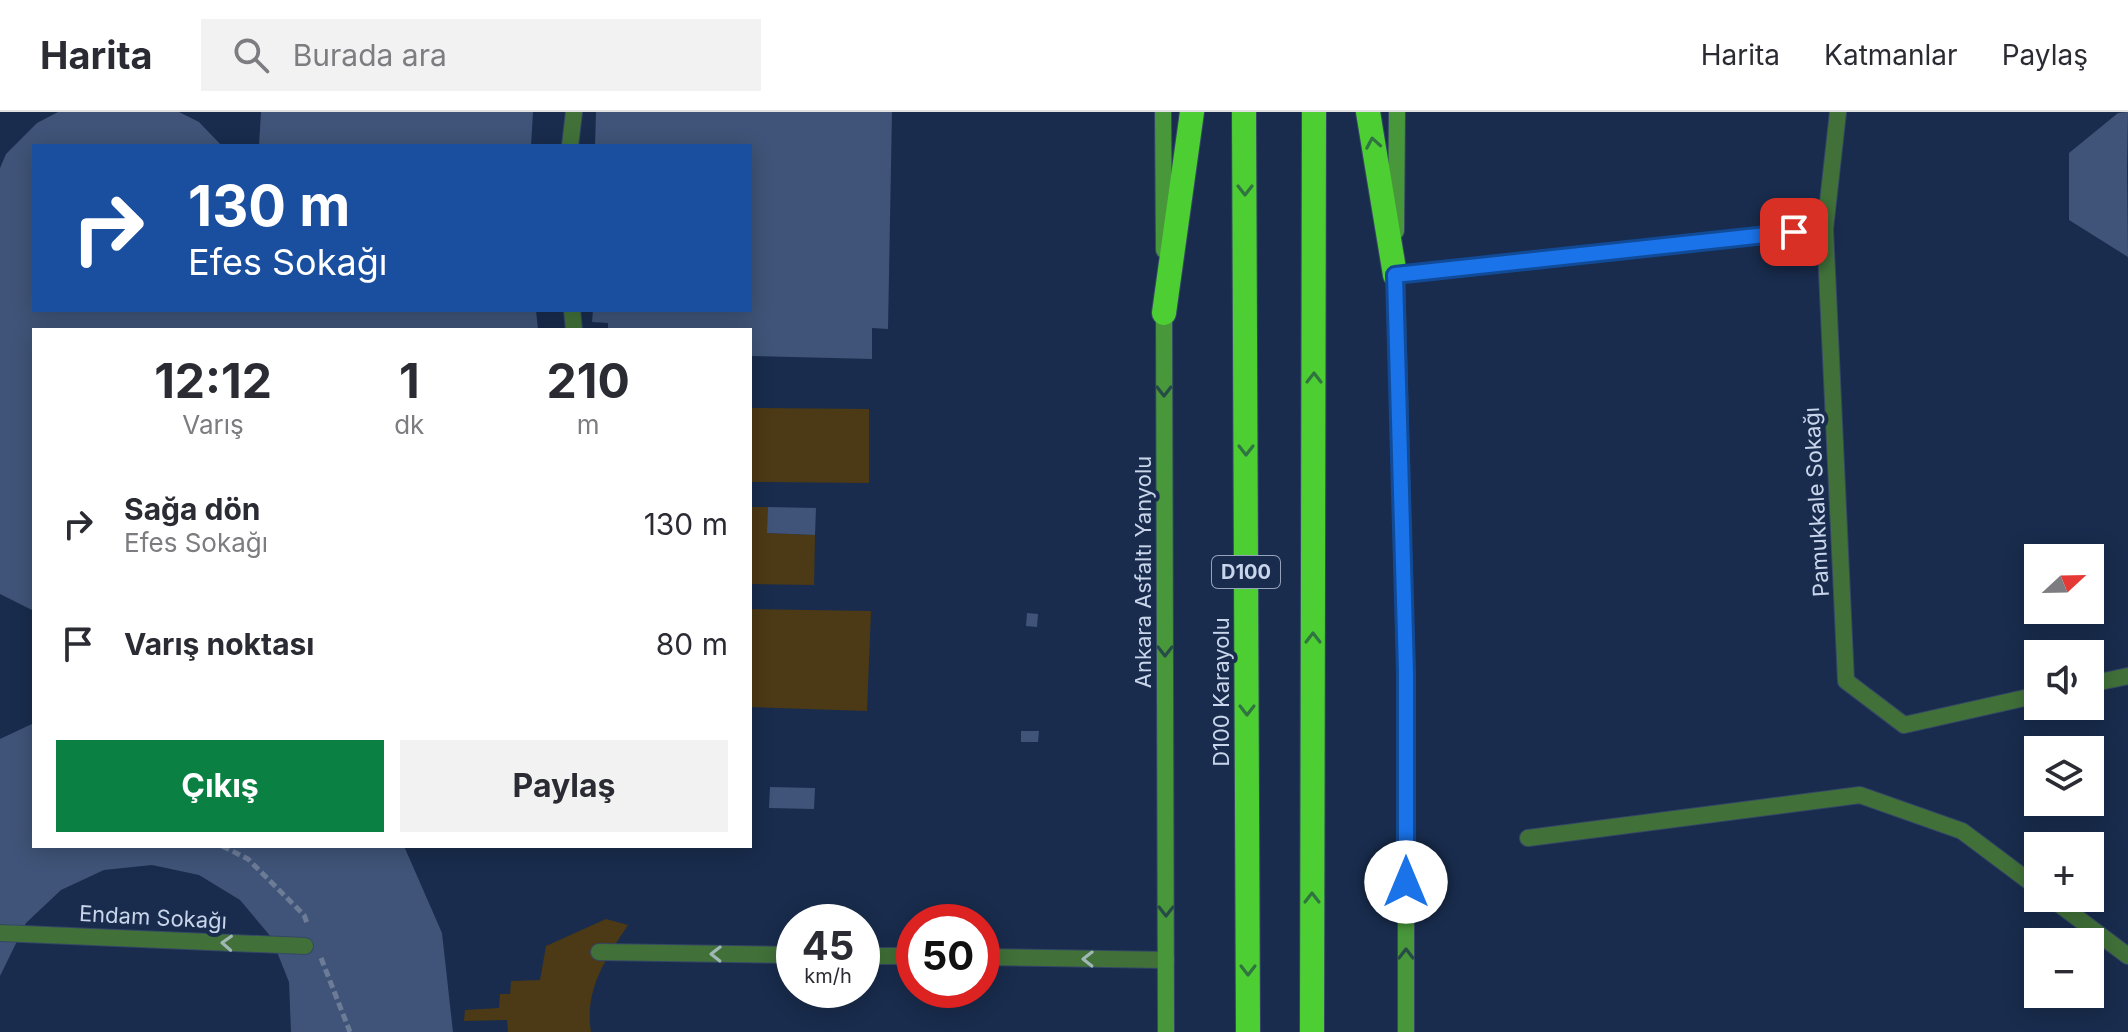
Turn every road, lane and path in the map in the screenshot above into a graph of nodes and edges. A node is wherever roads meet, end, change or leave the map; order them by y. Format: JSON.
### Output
{"nodes":[{"id":1,"x":574,"y":112,"type":"edge"},
{"id":2,"x":1163,"y":112,"type":"edge"},
{"id":3,"x":1192,"y":112,"type":"edge"},
{"id":4,"x":1244,"y":112,"type":"edge"},
{"id":5,"x":1314,"y":112,"type":"edge"},
{"id":6,"x":1368,"y":112,"type":"edge"},
{"id":7,"x":1397,"y":112,"type":"edge"},
{"id":8,"x":1838,"y":112,"type":"edge"},
{"id":9,"x":570,"y":144,"type":"edge"},
{"id":10,"x":1825,"y":229,"type":"junction"},
{"id":11,"x":1395,"y":275,"type":"junction"},
{"id":12,"x":1164,"y":313,"type":"junction"},
{"id":13,"x":2128,"y":676,"type":"edge"},
{"id":14,"x":2104,"y":681,"type":"edge"},
{"id":15,"x":2024,"y":698,"type":"edge"},
{"id":16,"x":1528,"y":838,"type":"dead end"},
{"id":17,"x":2024,"y":878,"type":"edge"},
{"id":18,"x":2070,"y":912,"type":"edge"},
{"id":19,"x":0,"y":933,"type":"edge"},
{"id":20,"x":305,"y":946,"type":"dead end"},
{"id":21,"x":599,"y":952,"type":"dead end"},
{"id":22,"x":776,"y":955,"type":"edge"},
{"id":23,"x":2128,"y":956,"type":"edge"},
{"id":24,"x":1000,"y":957,"type":"edge"},
{"id":25,"x":1166,"y":960,"type":"junction"},
{"id":26,"x":1166,"y":1032,"type":"edge"},
{"id":27,"x":1248,"y":1032,"type":"edge"},
{"id":28,"x":1312,"y":1032,"type":"edge"},
{"id":29,"x":1406,"y":1032,"type":"edge"}],
"edges":[{"from":1,"to":9,"type":"street"},
{"from":2,"to":12,"type":"main road","name":"Ankara Asfaltı Yanyolu"},
{"from":3,"to":12,"type":"highway"},
{"from":4,"to":27,"type":"highway","name":"D100 Karayolu","number":"D100","one_way":true},
{"from":28,"to":5,"type":"highway","one_way":true},
{"from":11,"to":6,"type":"highway","one_way":true},
{"from":7,"to":11,"type":"main road"},
{"from":8,"to":10,"type":"street","name":"Pamukkale Sokağı"},
{"from":10,"to":11,"type":"street"},
{"from":10,"to":15,"type":"street","name":"Pamukkale Sokağı"},
{"from":29,"to":11,"type":"main road","one_way":true},
{"from":12,"to":25,"type":"main road","name":"Ankara Asfaltı Yanyolu","one_way":true},
{"from":13,"to":14,"type":"street"},
{"from":16,"to":17,"type":"street"},
{"from":18,"to":23,"type":"street"},
{"from":20,"to":19,"type":"street","name":"Endam Sokağı","one_way":true},
{"from":22,"to":21,"type":"street","one_way":true},
{"from":25,"to":24,"type":"street","one_way":true},
{"from":25,"to":26,"type":"main road","name":"Ankara Asfaltı Yanyolu"}]}
